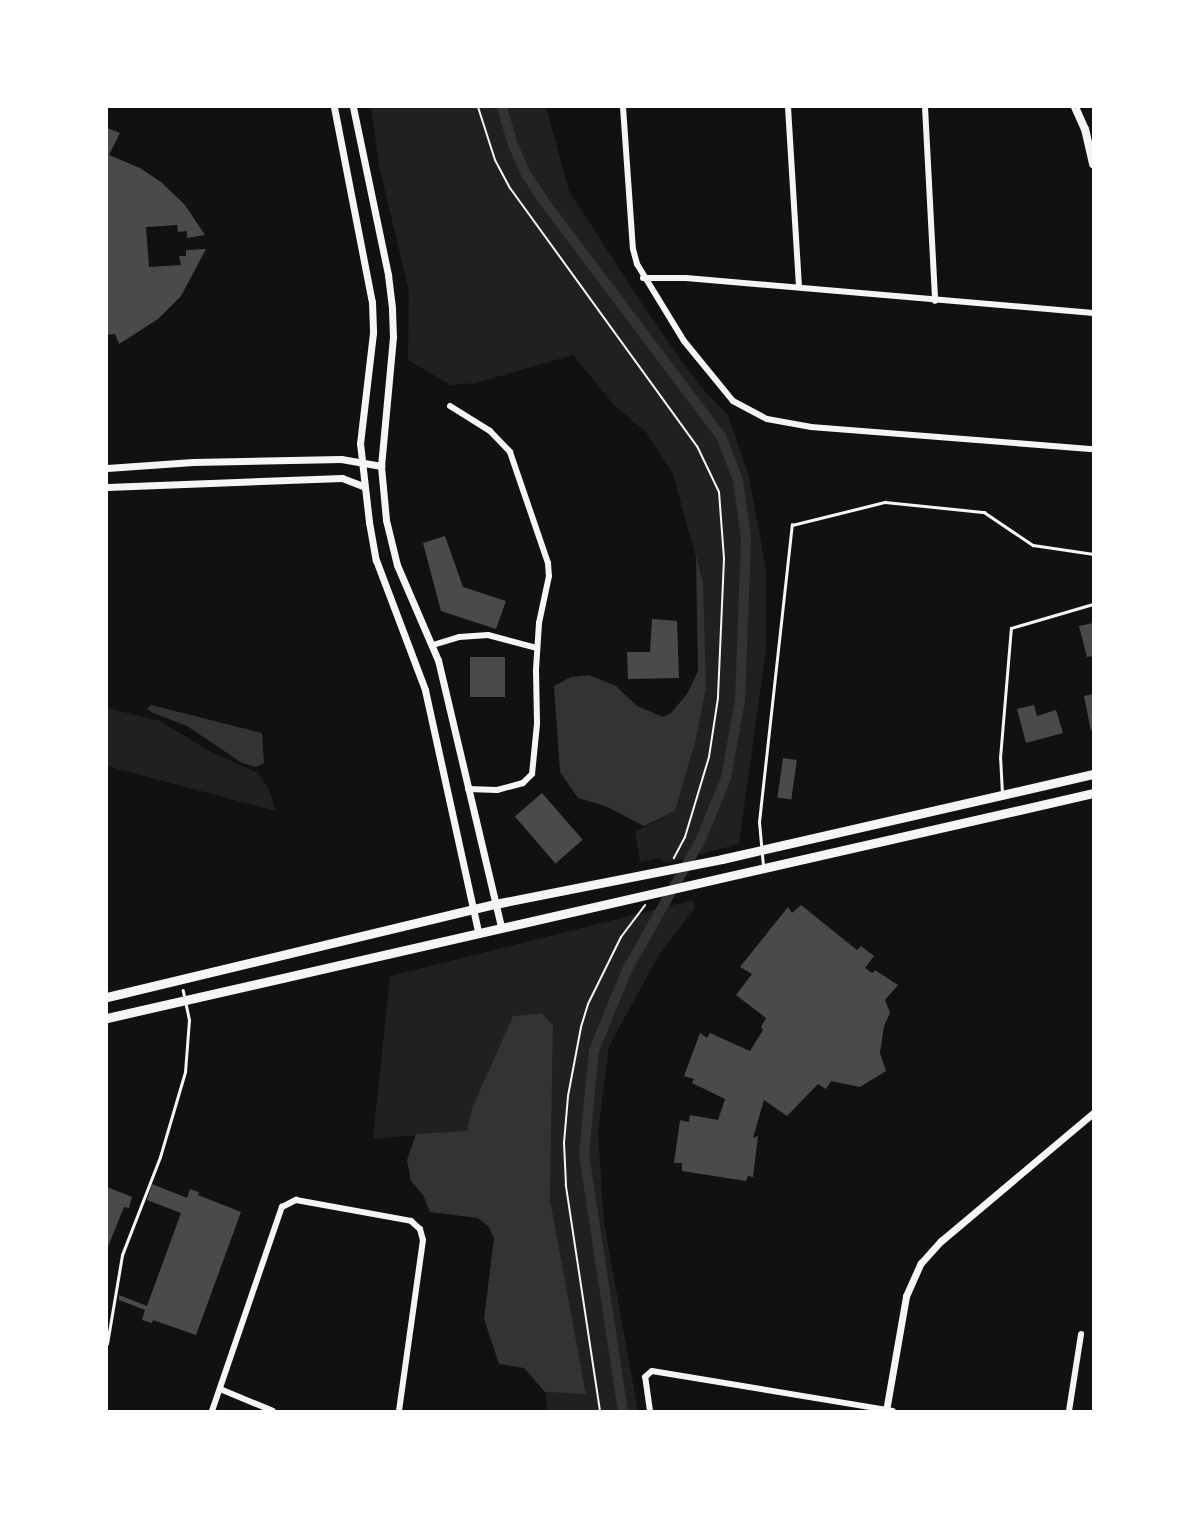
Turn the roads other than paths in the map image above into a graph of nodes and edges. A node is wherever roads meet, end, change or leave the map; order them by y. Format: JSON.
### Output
{"nodes":[{"id":1,"x":334,"y":107,"type":"edge"},
{"id":2,"x":353,"y":107,"type":"edge"},
{"id":3,"x":623,"y":107,"type":"edge"},
{"id":4,"x":788,"y":107,"type":"edge"},
{"id":5,"x":925,"y":107,"type":"edge"},
{"id":6,"x":1075,"y":107,"type":"edge"},
{"id":7,"x":1093,"y":164,"type":"edge"},
{"id":8,"x":643,"y":278,"type":"junction"},
{"id":9,"x":799,"y":287,"type":"junction"},
{"id":10,"x":935,"y":300,"type":"junction"},
{"id":11,"x":1093,"y":313,"type":"edge"},
{"id":12,"x":450,"y":406,"type":"dead end"},
{"id":13,"x":1093,"y":449,"type":"edge"},
{"id":14,"x":360,"y":461,"type":"junction"},
{"id":15,"x":381,"y":466,"type":"junction"},
{"id":16,"x":107,"y":468,"type":"edge"},
{"id":17,"x":363,"y":486,"type":"junction"},
{"id":18,"x":107,"y":487,"type":"edge"},
{"id":19,"x":1093,"y":554,"type":"edge"},
{"id":20,"x":1093,"y":604,"type":"edge"},
{"id":21,"x":433,"y":645,"type":"junction"},
{"id":22,"x":537,"y":648,"type":"junction"},
{"id":23,"x":1093,"y":774,"type":"edge"},
{"id":24,"x":468,"y":789,"type":"junction"},
{"id":25,"x":1093,"y":793,"type":"edge"},
{"id":26,"x":1002,"y":794,"type":"junction"},
{"id":27,"x":760,"y":851,"type":"junction"},
{"id":28,"x":764,"y":869,"type":"junction"},
{"id":29,"x":495,"y":904,"type":"junction"},
{"id":30,"x":474,"y":909,"type":"junction"},
{"id":31,"x":501,"y":928,"type":"junction"},
{"id":32,"x":478,"y":932,"type":"junction"},
{"id":33,"x":184,"y":996,"type":"junction"},
{"id":34,"x":107,"y":997,"type":"edge"},
{"id":35,"x":107,"y":1018,"type":"edge"},
{"id":36,"x":1093,"y":1113,"type":"edge"},
{"id":37,"x":1081,"y":1334,"type":"dead end"},
{"id":38,"x":107,"y":1344,"type":"edge"},
{"id":39,"x":220,"y":1389,"type":"junction"},
{"id":40,"x":212,"y":1411,"type":"edge"},
{"id":41,"x":273,"y":1411,"type":"edge"},
{"id":42,"x":399,"y":1411,"type":"edge"},
{"id":43,"x":650,"y":1411,"type":"edge"},
{"id":44,"x":888,"y":1411,"type":"edge"},
{"id":45,"x":1069,"y":1411,"type":"edge"}],
"edges":[{"from":1,"to":14,"type":"street"},
{"from":2,"to":15,"type":"street"},
{"from":3,"to":8,"type":"street"},
{"from":4,"to":9,"type":"street"},
{"from":5,"to":10,"type":"street"},
{"from":6,"to":7,"type":"main road"},
{"from":8,"to":9,"type":"street"},
{"from":8,"to":13,"type":"street"},
{"from":9,"to":10,"type":"street"},
{"from":10,"to":11,"type":"street"},
{"from":12,"to":22,"type":"street"},
{"from":14,"to":15,"type":"street"},
{"from":14,"to":16,"type":"street"},
{"from":14,"to":17,"type":"street"},
{"from":15,"to":21,"type":"street"},
{"from":17,"to":18,"type":"street"},
{"from":17,"to":30,"type":"street"},
{"from":19,"to":27,"type":"lane"},
{"from":20,"to":26,"type":"lane"},
{"from":21,"to":22,"type":"street"},
{"from":21,"to":24,"type":"street"},
{"from":22,"to":24,"type":"street"},
{"from":23,"to":26,"type":"main road"},
{"from":24,"to":29,"type":"street"},
{"from":25,"to":28,"type":"main road"},
{"from":26,"to":27,"type":"main road"},
{"from":27,"to":28,"type":"lane"},
{"from":27,"to":29,"type":"main road"},
{"from":28,"to":31,"type":"main road"},
{"from":29,"to":30,"type":"main road"},
{"from":29,"to":31,"type":"street"},
{"from":30,"to":32,"type":"street"},
{"from":30,"to":34,"type":"main road"},
{"from":31,"to":32,"type":"main road"},
{"from":32,"to":33,"type":"main road"},
{"from":33,"to":35,"type":"main road"},
{"from":33,"to":38,"type":"lane"},
{"from":36,"to":44,"type":"street"},
{"from":37,"to":45,"type":"street"},
{"from":39,"to":40,"type":"street"},
{"from":39,"to":41,"type":"street"},
{"from":39,"to":42,"type":"street"},
{"from":43,"to":44,"type":"street"}]}
